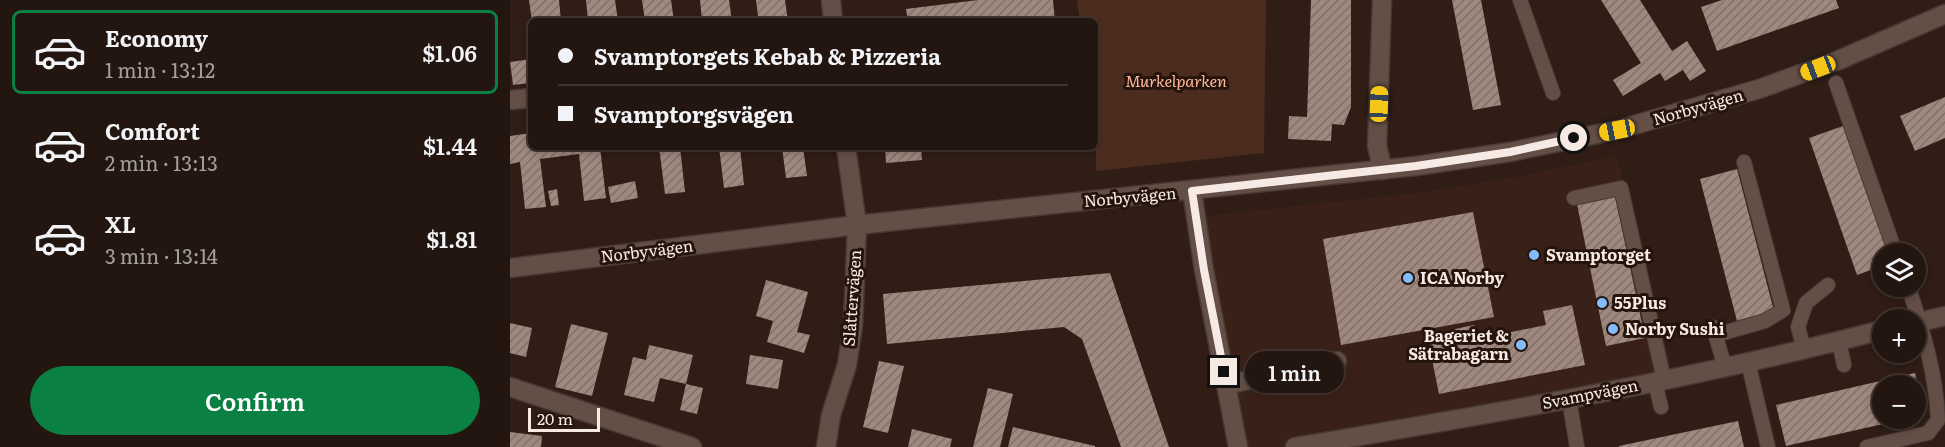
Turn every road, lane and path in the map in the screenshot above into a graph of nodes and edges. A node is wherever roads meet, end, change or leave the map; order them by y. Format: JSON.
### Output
{"nodes":[{"id":1,"x":831,"y":0,"type":"edge"},
{"id":2,"x":1382,"y":0,"type":"edge"},
{"id":3,"x":1520,"y":0,"type":"edge"},
{"id":4,"x":1945,"y":14,"type":"edge"},
{"id":5,"x":833,"y":18,"type":"edge"},
{"id":6,"x":1836,"y":82,"type":"dead end"},
{"id":7,"x":1553,"y":93,"type":"dead end"},
{"id":8,"x":528,"y":98,"type":"edge"},
{"id":9,"x":510,"y":100,"type":"edge"},
{"id":10,"x":846,"y":150,"type":"edge"},
{"id":11,"x":1744,"y":162,"type":"dead end"},
{"id":12,"x":1383,"y":170,"type":"junction"},
{"id":13,"x":1192,"y":191,"type":"junction"},
{"id":14,"x":1574,"y":198,"type":"dead end"},
{"id":15,"x":857,"y":225,"type":"junction"},
{"id":16,"x":1892,"y":243,"type":"edge"},
{"id":17,"x":510,"y":268,"type":"edge"},
{"id":18,"x":1828,"y":285,"type":"dead end"},
{"id":19,"x":1945,"y":316,"type":"edge"},
{"id":20,"x":1926,"y":320,"type":"edge"},
{"id":21,"x":1872,"y":333,"type":"edge"},
{"id":22,"x":1839,"y":341,"type":"junction"},
{"id":23,"x":1804,"y":349,"type":"junction"},
{"id":24,"x":1926,"y":352,"type":"edge"},
{"id":25,"x":1337,"y":362,"type":"dead end"},
{"id":26,"x":1748,"y":362,"type":"junction"},
{"id":27,"x":1844,"y":365,"type":"dead end"},
{"id":28,"x":1725,"y":367,"type":"junction"},
{"id":29,"x":1660,"y":381,"type":"junction"},
{"id":30,"x":1226,"y":385,"type":"junction"},
{"id":31,"x":510,"y":387,"type":"edge"},
{"id":32,"x":1569,"y":399,"type":"junction"},
{"id":33,"x":1661,"y":407,"type":"dead end"},
{"id":34,"x":692,"y":447,"type":"edge"},
{"id":35,"x":826,"y":447,"type":"edge"},
{"id":36,"x":1238,"y":447,"type":"edge"},
{"id":37,"x":1295,"y":447,"type":"edge"},
{"id":38,"x":1577,"y":447,"type":"edge"},
{"id":39,"x":1767,"y":447,"type":"edge"},
{"id":40,"x":1867,"y":447,"type":"edge"}],
"edges":[{"from":1,"to":5,"type":"street"},
{"from":2,"to":12,"type":"street"},
{"from":3,"to":7,"type":"lane"},
{"from":4,"to":12,"type":"street","name":"Norbyvägen"},
{"from":6,"to":16,"type":"lane"},
{"from":8,"to":9,"type":"street"},
{"from":10,"to":15,"type":"street","name":"Slåttervägen"},
{"from":11,"to":28,"type":"lane"},
{"from":12,"to":13,"type":"street","name":"Norbyvägen"},
{"from":13,"to":15,"type":"street","name":"Norbyvägen"},
{"from":13,"to":30,"type":"street"},
{"from":14,"to":29,"type":"lane"},
{"from":15,"to":17,"type":"street","name":"Norbyvägen"},
{"from":15,"to":35,"type":"street","name":"Slåttervägen"},
{"from":18,"to":23,"type":"lane"},
{"from":19,"to":20,"type":"street"},
{"from":21,"to":22,"type":"street","name":"Svampvägen"},
{"from":22,"to":23,"type":"street","name":"Svampvägen"},
{"from":22,"to":27,"type":"lane"},
{"from":23,"to":26,"type":"street","name":"Svampvägen"},
{"from":24,"to":40,"type":"lane"},
{"from":25,"to":30,"type":"street"},
{"from":26,"to":28,"type":"street","name":"Svampvägen"},
{"from":26,"to":39,"type":"lane"},
{"from":28,"to":29,"type":"street","name":"Svampvägen"},
{"from":29,"to":32,"type":"street","name":"Svampvägen"},
{"from":29,"to":33,"type":"lane"},
{"from":30,"to":36,"type":"street"},
{"from":31,"to":34,"type":"street"},
{"from":32,"to":37,"type":"street","name":"Svampvägen"},
{"from":32,"to":38,"type":"lane"}]}
